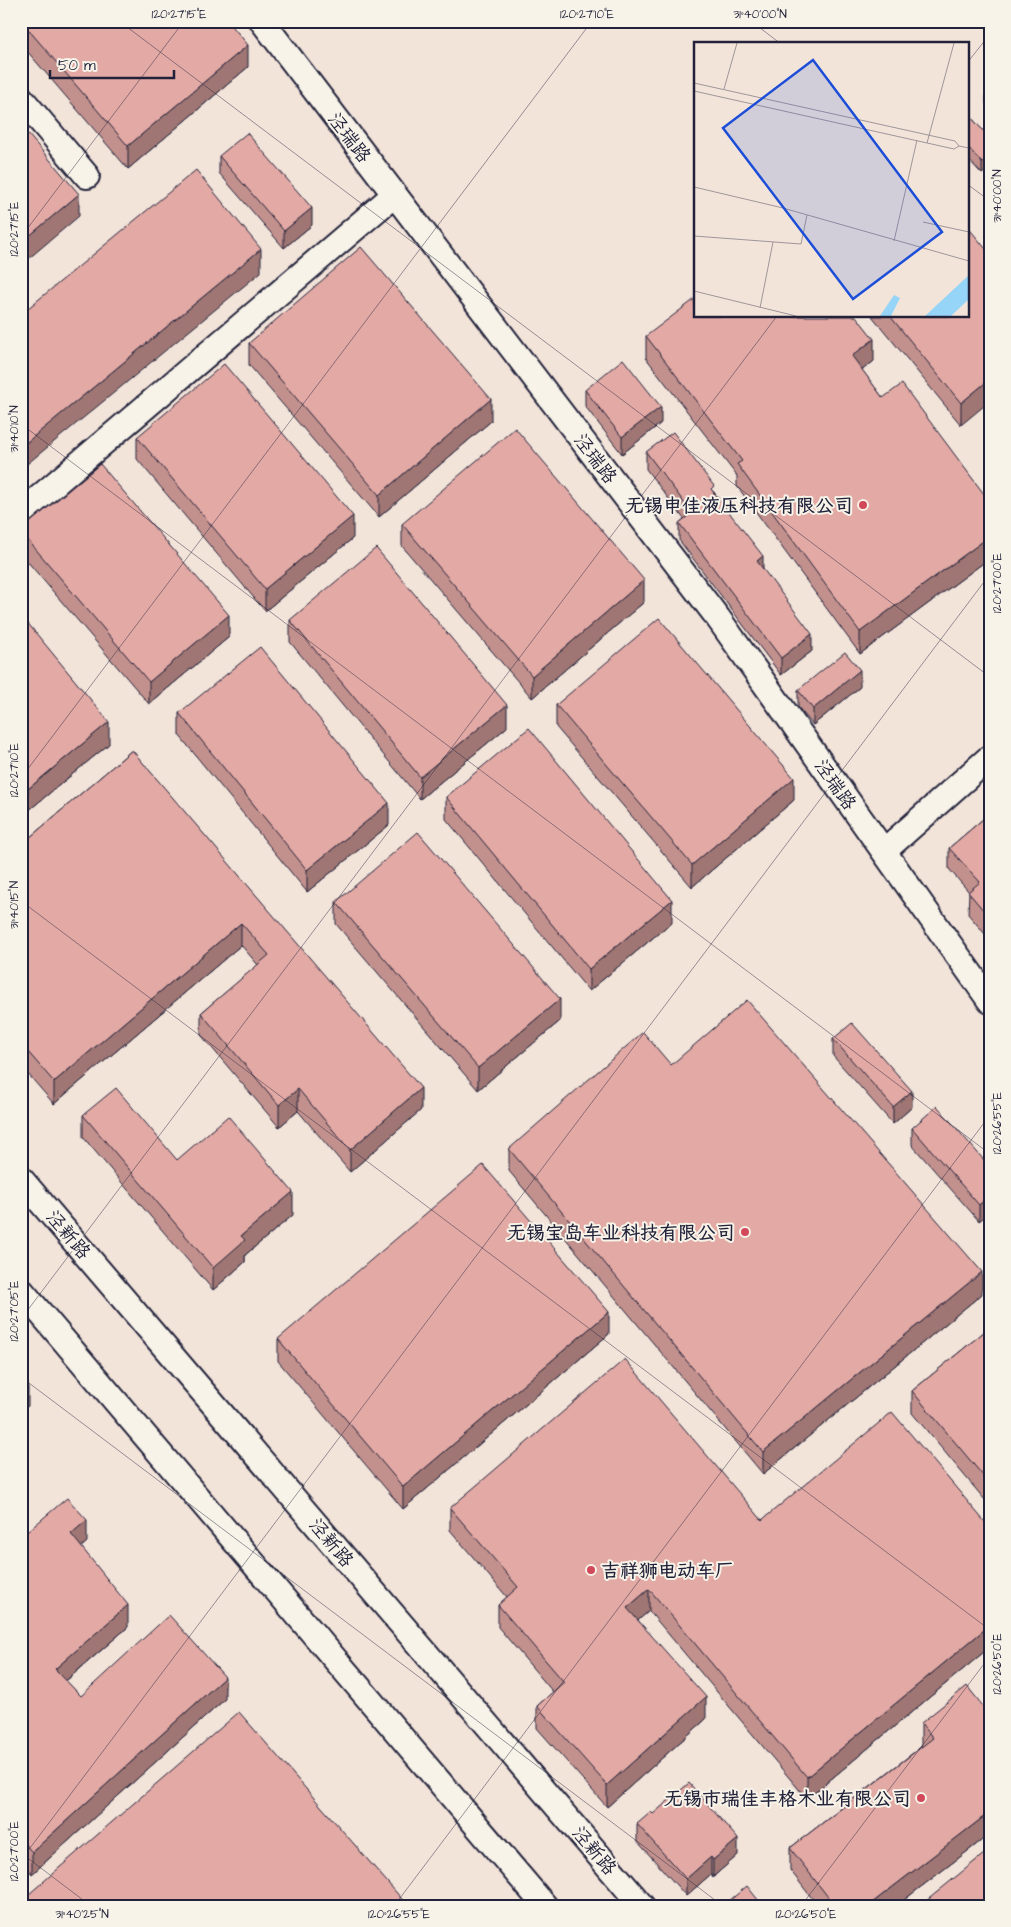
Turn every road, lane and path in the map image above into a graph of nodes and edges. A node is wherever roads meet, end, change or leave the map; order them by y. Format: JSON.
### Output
{"nodes":[{"id":1,"x":262,"y":21,"type":"edge"},
{"id":2,"x":21,"y":98,"type":"edge"},
{"id":3,"x":87,"y":176,"type":"dead end"},
{"id":4,"x":394,"y":195,"type":"junction"},
{"id":5,"x":21,"y":513,"type":"edge"},
{"id":6,"x":990,"y":757,"type":"edge"},
{"id":7,"x":884,"y":851,"type":"junction"},
{"id":8,"x":990,"y":1001,"type":"edge"},
{"id":9,"x":21,"y":1179,"type":"edge"},
{"id":10,"x":21,"y":1290,"type":"edge"},
{"id":11,"x":545,"y":1906,"type":"edge"},
{"id":12,"x":642,"y":1906,"type":"edge"}],
"edges":[{"from":1,"to":4,"type":"street","name":"泾瑞路"},
{"from":2,"to":3,"type":"street"},
{"from":4,"to":5,"type":"street"},
{"from":4,"to":7,"type":"street","name":"泾瑞路"},
{"from":6,"to":7,"type":"street"},
{"from":7,"to":8,"type":"street","name":"泾瑞路"},
{"from":9,"to":12,"type":"street","name":"泾新路"},
{"from":10,"to":11,"type":"street"}]}
